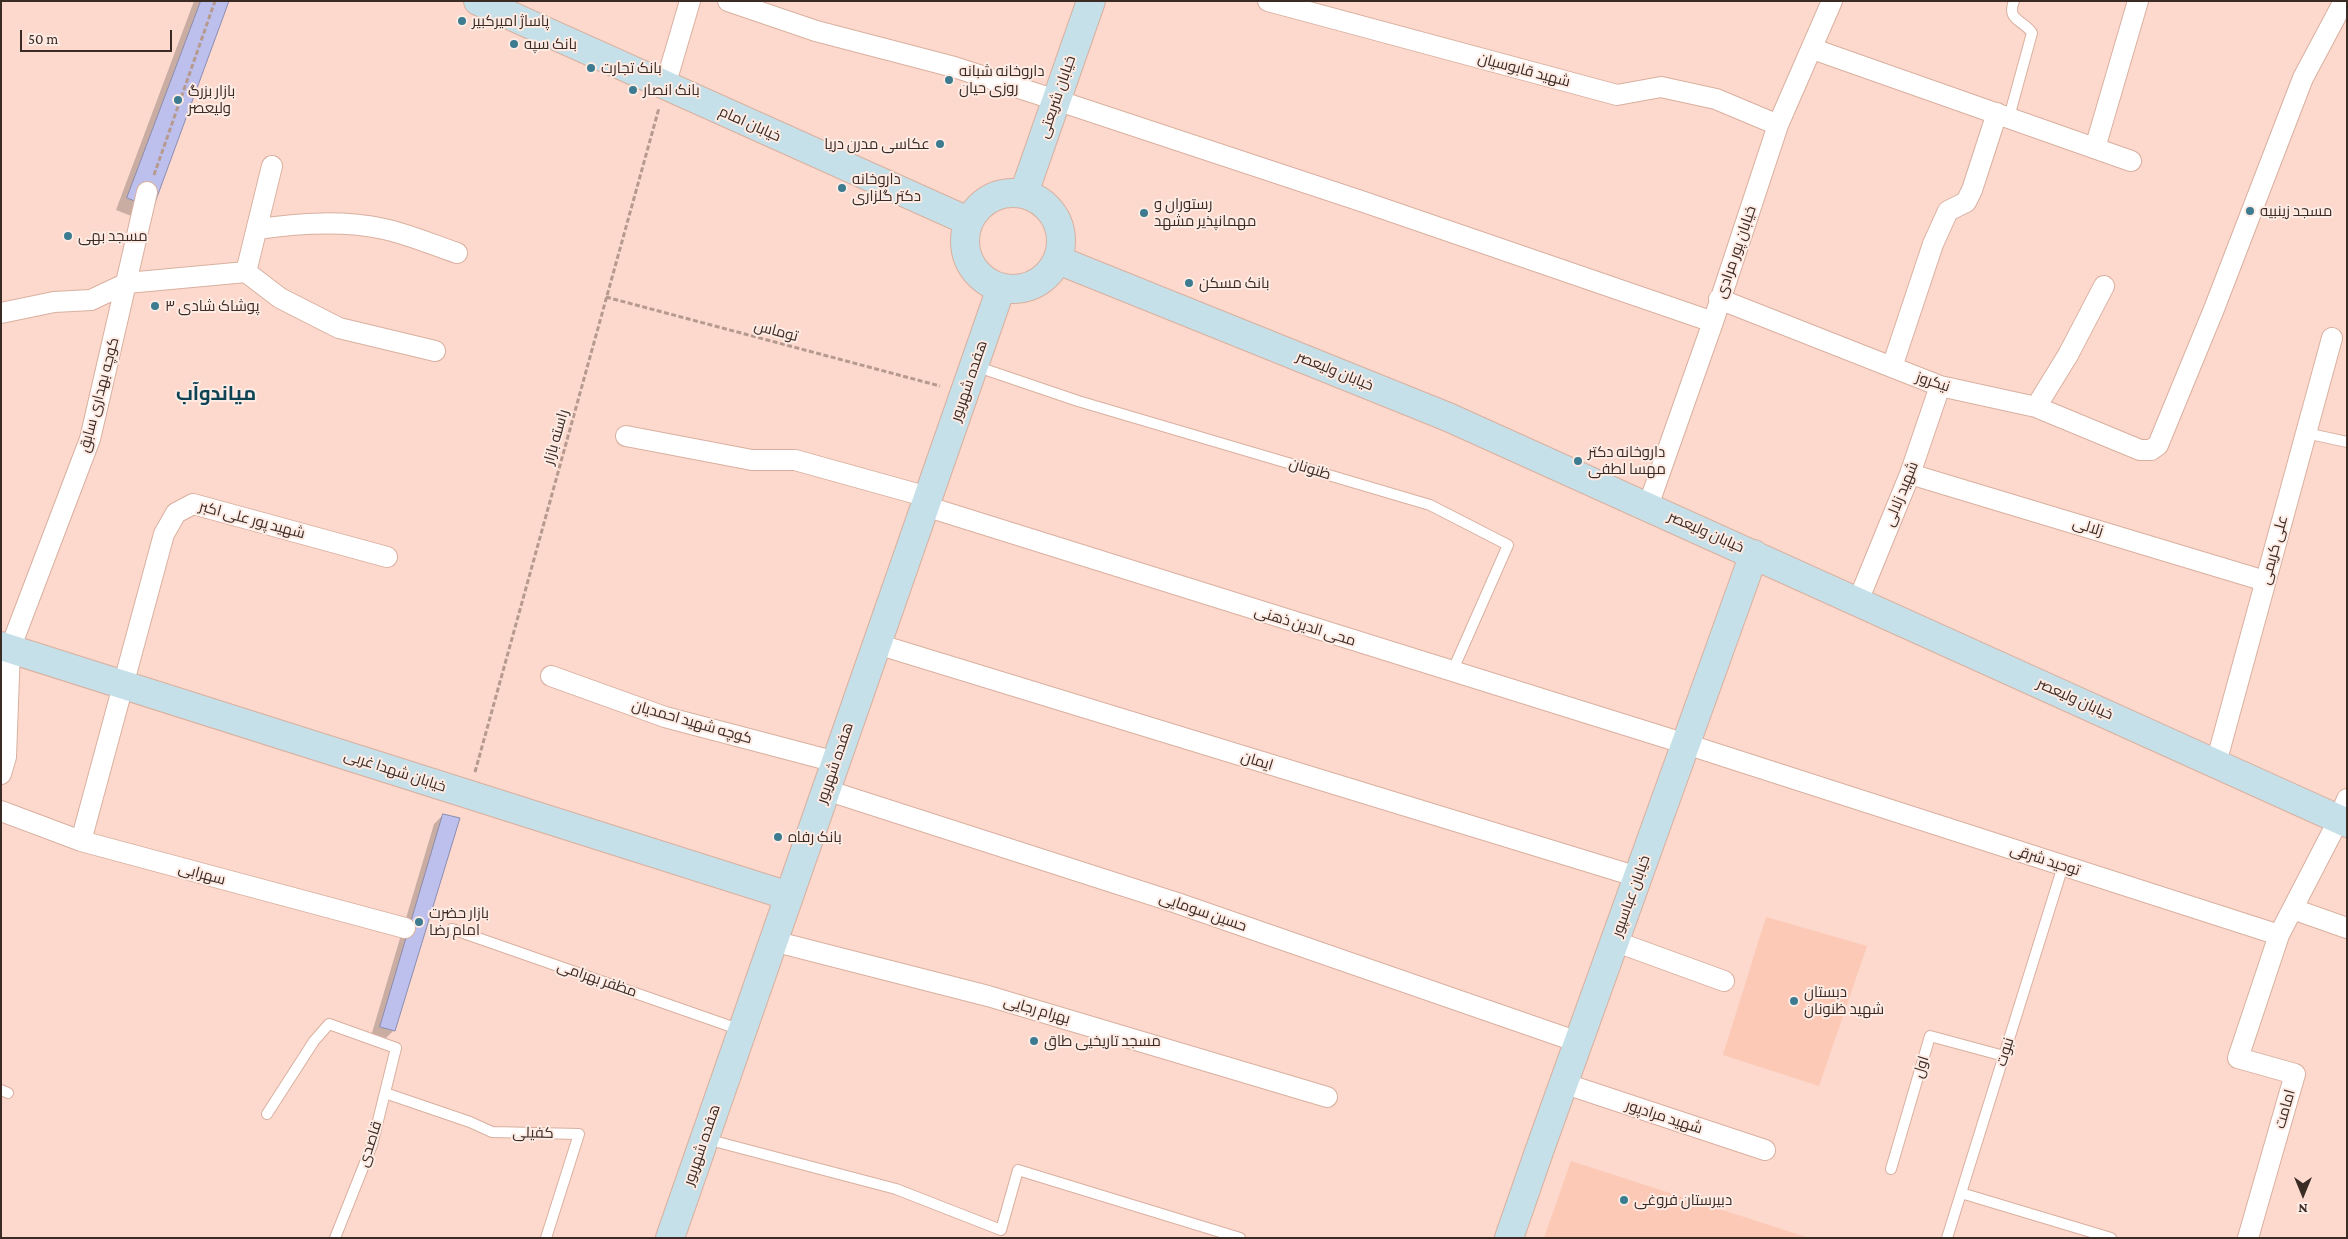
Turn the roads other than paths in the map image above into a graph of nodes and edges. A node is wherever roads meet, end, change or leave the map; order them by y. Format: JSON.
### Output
{"nodes":[{"id":1,"x":478,"y":1,"type":"edge"},
{"id":2,"x":690,"y":1,"type":"edge"},
{"id":3,"x":728,"y":1,"type":"edge"},
{"id":4,"x":1091,"y":1,"type":"edge"},
{"id":5,"x":1268,"y":1,"type":"edge"},
{"id":6,"x":1832,"y":1,"type":"edge"},
{"id":7,"x":2014,"y":1,"type":"edge"},
{"id":8,"x":2138,"y":1,"type":"edge"},
{"id":9,"x":2344,"y":1,"type":"edge"},
{"id":10,"x":1812,"y":49,"type":"junction"},
{"id":11,"x":665,"y":86,"type":"junction"},
{"id":12,"x":1056,"y":100,"type":"junction"},
{"id":13,"x":2003,"y":115,"type":"junction"},
{"id":14,"x":1778,"y":125,"type":"junction"},
{"id":15,"x":2095,"y":148,"type":"junction"},
{"id":16,"x":2131,"y":161,"type":"dead end"},
{"id":17,"x":272,"y":166,"type":"dead end"},
{"id":18,"x":148,"y":192,"type":"road end"},
{"id":19,"x":1024,"y":193,"type":"junction"},
{"id":20,"x":968,"y":222,"type":"junction"},
{"id":21,"x":258,"y":229,"type":"junction"},
{"id":22,"x":457,"y":253,"type":"dead end"},
{"id":23,"x":1058,"y":260,"type":"junction"},
{"id":24,"x":246,"y":272,"type":"junction"},
{"id":25,"x":127,"y":283,"type":"junction"},
{"id":26,"x":2104,"y":286,"type":"dead end"},
{"id":27,"x":1001,"y":288,"type":"junction"},
{"id":28,"x":1719,"y":299,"type":"junction"},
{"id":29,"x":1,"y":313,"type":"edge"},
{"id":30,"x":1713,"y":322,"type":"junction"},
{"id":31,"x":2332,"y":338,"type":"dead end"},
{"id":32,"x":435,"y":351,"type":"dead end"},
{"id":33,"x":974,"y":366,"type":"junction"},
{"id":34,"x":1892,"y":367,"type":"junction"},
{"id":35,"x":1940,"y":386,"type":"junction"},
{"id":36,"x":2036,"y":407,"type":"junction"},
{"id":37,"x":2306,"y":433,"type":"junction"},
{"id":38,"x":626,"y":436,"type":"dead end"},
{"id":39,"x":2347,"y":442,"type":"edge"},
{"id":40,"x":1910,"y":474,"type":"junction"},
{"id":41,"x":927,"y":502,"type":"junction"},
{"id":42,"x":1648,"y":506,"type":"junction"},
{"id":43,"x":1754,"y":554,"type":"junction"},
{"id":44,"x":388,"y":557,"type":"dead end"},
{"id":45,"x":2265,"y":581,"type":"junction"},
{"id":46,"x":1858,"y":601,"type":"junction"},
{"id":47,"x":877,"y":644,"type":"junction"},
{"id":48,"x":6,"y":647,"type":"edge"},
{"id":49,"x":1452,"y":672,"type":"junction"},
{"id":50,"x":550,"y":676,"type":"dead end"},
{"id":51,"x":124,"y":684,"type":"junction"},
{"id":52,"x":1686,"y":744,"type":"junction"},
{"id":53,"x":836,"y":762,"type":"junction"},
{"id":54,"x":2216,"y":763,"type":"junction"},
{"id":55,"x":1,"y":774,"type":"edge"},
{"id":56,"x":826,"y":790,"type":"junction"},
{"id":57,"x":1,"y":811,"type":"edge"},
{"id":58,"x":2344,"y":814,"type":"edge"},
{"id":59,"x":81,"y":841,"type":"junction"},
{"id":60,"x":2063,"y":866,"type":"junction"},
{"id":61,"x":1638,"y":878,"type":"junction"},
{"id":62,"x":789,"y":896,"type":"junction"},
{"id":63,"x":2293,"y":909,"type":"junction"},
{"id":64,"x":405,"y":928,"type":"dead end"},
{"id":65,"x":2347,"y":928,"type":"edge"},
{"id":66,"x":452,"y":929,"type":"dead end"},
{"id":67,"x":2279,"y":935,"type":"junction"},
{"id":68,"x":773,"y":942,"type":"junction"},
{"id":69,"x":1614,"y":942,"type":"junction"},
{"id":70,"x":1724,"y":981,"type":"dead end"},
{"id":71,"x":742,"y":1030,"type":"junction"},
{"id":72,"x":1578,"y":1042,"type":"junction"},
{"id":73,"x":2004,"y":1056,"type":"junction"},
{"id":74,"x":1563,"y":1083,"type":"junction"},
{"id":75,"x":385,"y":1093,"type":"junction"},
{"id":76,"x":1327,"y":1097,"type":"dead end"},
{"id":77,"x":267,"y":1114,"type":"dead end"},
{"id":78,"x":705,"y":1138,"type":"junction"},
{"id":79,"x":1765,"y":1150,"type":"dead end"},
{"id":80,"x":1890,"y":1169,"type":"dead end"},
{"id":81,"x":1961,"y":1193,"type":"junction"},
{"id":82,"x":335,"y":1238,"type":"edge"},
{"id":83,"x":546,"y":1238,"type":"edge"},
{"id":84,"x":670,"y":1238,"type":"edge"},
{"id":85,"x":1240,"y":1238,"type":"edge"},
{"id":86,"x":1510,"y":1238,"type":"edge"},
{"id":87,"x":1947,"y":1238,"type":"edge"},
{"id":88,"x":2111,"y":1238,"type":"edge"},
{"id":89,"x":2248,"y":1238,"type":"edge"}],
"edges":[{"from":1,"to":11,"type":"main road","name":"خیابان امام"},
{"from":2,"to":11,"type":"street"},
{"from":3,"to":12,"type":"street"},
{"from":4,"to":12,"type":"main road","name":"خیابان شریعتی"},
{"from":5,"to":14,"type":"street","name":"شهید قابوسیان"},
{"from":6,"to":10,"type":"street","name":"خیابان پور مرادی"},
{"from":7,"to":13,"type":"lane"},
{"from":8,"to":15,"type":"street"},
{"from":9,"to":36,"type":"street","name":"نیکروز"},
{"from":10,"to":13,"type":"street"},
{"from":10,"to":14,"type":"street","name":"خیابان پور مرادی"},
{"from":11,"to":20,"type":"main road","name":"خیابان امام"},
{"from":12,"to":19,"type":"main road","name":"خیابان شریعتی"},
{"from":12,"to":30,"type":"street"},
{"from":13,"to":15,"type":"street"},
{"from":13,"to":34,"type":"street"},
{"from":14,"to":28,"type":"street","name":"خیابان پور مرادی"},
{"from":15,"to":16,"type":"street"},
{"from":17,"to":21,"type":"street"},
{"from":18,"to":25,"type":"street","name":"کوچه بهداری سابق"},
{"from":19,"to":20,"type":"main road"},
{"from":19,"to":23,"type":"main road"},
{"from":20,"to":27,"type":"main road"},
{"from":21,"to":22,"type":"street"},
{"from":21,"to":24,"type":"street"},
{"from":23,"to":27,"type":"main road"},
{"from":23,"to":42,"type":"main road","name":"خیابان ولیعصر"},
{"from":24,"to":25,"type":"street"},
{"from":24,"to":32,"type":"street"},
{"from":25,"to":29,"type":"street"},
{"from":25,"to":48,"type":"street","name":"کوچه بهداری سابق"},
{"from":26,"to":36,"type":"street"},
{"from":27,"to":33,"type":"main road","name":"هفده شهریور"},
{"from":28,"to":30,"type":"street","name":"خیابان پور مرادی"},
{"from":28,"to":34,"type":"street","name":"نیکروز"},
{"from":30,"to":42,"type":"street","name":"خیابان پور مرادی"},
{"from":31,"to":37,"type":"street","name":"علی کریمی"},
{"from":33,"to":41,"type":"main road","name":"هفده شهریور"},
{"from":33,"to":49,"type":"lane","name":"ظنونان"},
{"from":34,"to":35,"type":"street","name":"نیکروز"},
{"from":35,"to":36,"type":"street","name":"نیکروز"},
{"from":35,"to":40,"type":"street","name":"شهید زلالی"},
{"from":37,"to":39,"type":"lane"},
{"from":37,"to":45,"type":"street","name":"علی کریمی"},
{"from":38,"to":41,"type":"street","name":"محی الدین ذهنی"},
{"from":40,"to":45,"type":"street","name":"زلالی"},
{"from":40,"to":46,"type":"street","name":"شهید زلالی"},
{"from":41,"to":47,"type":"main road","name":"هفده شهریور"},
{"from":41,"to":49,"type":"street","name":"محی الدین ذهنی"},
{"from":42,"to":43,"type":"main road","name":"خیابان ولیعصر"},
{"from":43,"to":46,"type":"main road","name":"خیابان ولیعصر"},
{"from":43,"to":52,"type":"main road","name":"خیابان عباسپور"},
{"from":44,"to":51,"type":"street","name":"شهید پور علی اکبر"},
{"from":45,"to":54,"type":"street","name":"علی کریمی"},
{"from":46,"to":54,"type":"main road","name":"خیابان ولیعصر"},
{"from":47,"to":53,"type":"main road","name":"هفده شهریور"},
{"from":47,"to":61,"type":"street","name":"ایمان"},
{"from":48,"to":51,"type":"main road","name":"خیابان شهدا غربی"},
{"from":48,"to":55,"type":"street","name":"کوچه بهداری سابق"},
{"from":49,"to":52,"type":"street","name":"محی الدین ذهنی"},
{"from":50,"to":53,"type":"street","name":"کوچه شهید احمدیان"},
{"from":51,"to":59,"type":"street","name":"شهید پور علی اکبر"},
{"from":51,"to":62,"type":"main road","name":"خیابان شهدا غربی"},
{"from":52,"to":60,"type":"street","name":"توحید شرقی"},
{"from":52,"to":61,"type":"main road","name":"خیابان عباسپور"},
{"from":53,"to":56,"type":"main road","name":"هفده شهریور"},
{"from":54,"to":58,"type":"main road","name":"خیابان ولیعصر"},
{"from":56,"to":62,"type":"main road","name":"هفده شهریور"},
{"from":56,"to":72,"type":"street","name":"حسین سومایی"},
{"from":57,"to":59,"type":"street","name":"سهرابی"},
{"from":58,"to":63,"type":"street"},
{"from":59,"to":64,"type":"street","name":"سهرابی"},
{"from":60,"to":67,"type":"street","name":"توحید شرقی"},
{"from":60,"to":73,"type":"lane","name":"نبوت"},
{"from":61,"to":69,"type":"main road","name":"خیابان عباسپور"},
{"from":62,"to":68,"type":"main road","name":"هفده شهریور"},
{"from":63,"to":65,"type":"street"},
{"from":63,"to":67,"type":"street"},
{"from":66,"to":71,"type":"lane","name":"مظفر بهرامی"},
{"from":67,"to":89,"type":"street","name":"امامت"},
{"from":68,"to":71,"type":"main road","name":"هفده شهریور"},
{"from":68,"to":76,"type":"street","name":"بهرام رجایی"},
{"from":69,"to":70,"type":"street"},
{"from":69,"to":72,"type":"main road","name":"خیابان عباسپور"},
{"from":71,"to":78,"type":"main road","name":"هفده شهریور"},
{"from":72,"to":74,"type":"main road","name":"خیابان عباسپور"},
{"from":73,"to":80,"type":"lane","name":"اول"},
{"from":73,"to":81,"type":"lane","name":"نبوت"},
{"from":74,"to":79,"type":"street","name":"شهید مرادپور"},
{"from":74,"to":86,"type":"main road","name":"خیابان عباسپور"},
{"from":75,"to":77,"type":"lane","name":"قاصدی"},
{"from":75,"to":82,"type":"lane","name":"قاصدی"},
{"from":75,"to":83,"type":"lane","name":"کفیلی"},
{"from":78,"to":84,"type":"main road","name":"هفده شهریور"},
{"from":78,"to":85,"type":"lane"},
{"from":81,"to":87,"type":"lane","name":"نبوت"},
{"from":81,"to":88,"type":"lane"}]}
